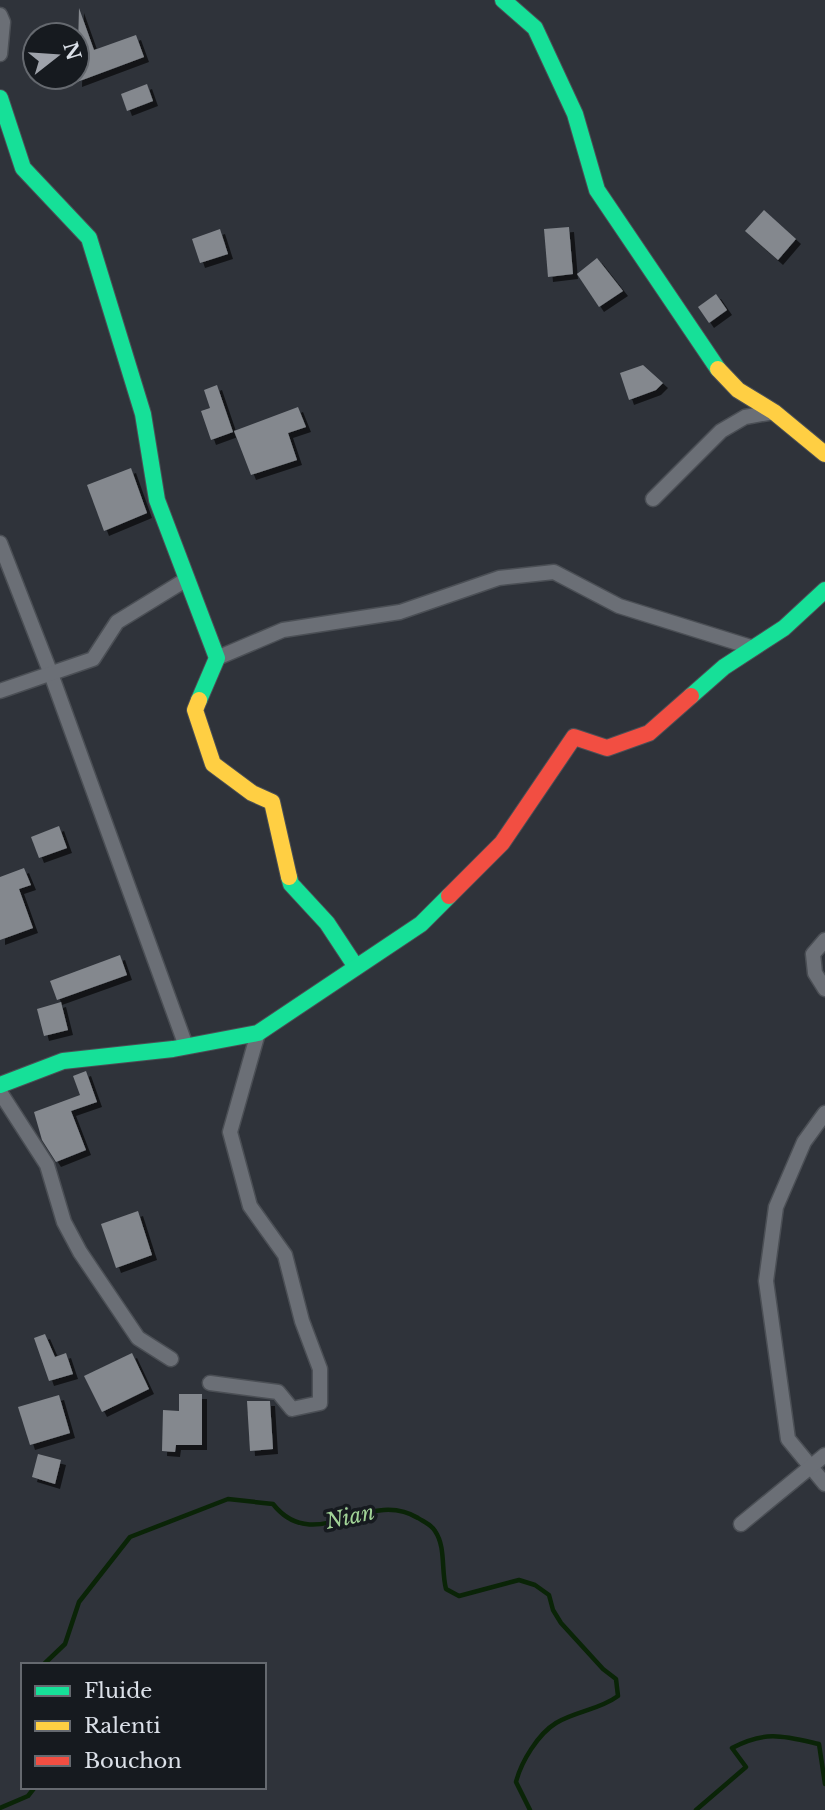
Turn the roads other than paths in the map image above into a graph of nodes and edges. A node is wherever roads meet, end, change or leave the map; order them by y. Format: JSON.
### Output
{"nodes":[{"id":1,"x":503,"y":0,"type":"edge"},
{"id":2,"x":0,"y":15,"type":"edge"},
{"id":3,"x":0,"y":54,"type":"edge"},
{"id":4,"x":0,"y":98,"type":"edge"},
{"id":5,"x":774,"y":412,"type":"junction"},
{"id":6,"x":825,"y":454,"type":"edge"},
{"id":7,"x":653,"y":499,"type":"dead end"},
{"id":8,"x":0,"y":542,"type":"edge"},
{"id":9,"x":187,"y":579,"type":"junction"},
{"id":10,"x":825,"y":590,"type":"edge"},
{"id":11,"x":754,"y":648,"type":"junction"},
{"id":12,"x":217,"y":659,"type":"junction"},
{"id":13,"x":51,"y":674,"type":"junction"},
{"id":14,"x":0,"y":691,"type":"edge"},
{"id":15,"x":825,"y":940,"type":"edge"},
{"id":16,"x":356,"y":967,"type":"junction"},
{"id":17,"x":825,"y":989,"type":"edge"},
{"id":18,"x":258,"y":1032,"type":"junction"},
{"id":19,"x":186,"y":1046,"type":"junction"},
{"id":20,"x":0,"y":1085,"type":"edge"},
{"id":21,"x":0,"y":1092,"type":"edge"},
{"id":22,"x":825,"y":1113,"type":"edge"},
{"id":23,"x":171,"y":1359,"type":"dead end"},
{"id":24,"x":209,"y":1383,"type":"dead end"},
{"id":25,"x":825,"y":1455,"type":"edge"},
{"id":26,"x":811,"y":1467,"type":"junction"},
{"id":27,"x":825,"y":1484,"type":"edge"},
{"id":28,"x":741,"y":1524,"type":"dead end"}],
"edges":[{"from":1,"to":5,"type":"street"},
{"from":2,"to":3,"type":"street"},
{"from":4,"to":9,"type":"street"},
{"from":5,"to":6,"type":"street"},
{"from":5,"to":7,"type":"street"},
{"from":8,"to":13,"type":"street"},
{"from":9,"to":12,"type":"street"},
{"from":9,"to":13,"type":"street"},
{"from":10,"to":11,"type":"street"},
{"from":11,"to":12,"type":"street"},
{"from":11,"to":16,"type":"street"},
{"from":12,"to":16,"type":"street"},
{"from":13,"to":14,"type":"street"},
{"from":13,"to":19,"type":"street"},
{"from":15,"to":17,"type":"street"},
{"from":16,"to":18,"type":"street"},
{"from":18,"to":19,"type":"street"},
{"from":18,"to":24,"type":"street"},
{"from":19,"to":20,"type":"street"},
{"from":21,"to":23,"type":"street"},
{"from":22,"to":26,"type":"street"},
{"from":25,"to":26,"type":"street"},
{"from":26,"to":27,"type":"street"},
{"from":26,"to":28,"type":"street"}]}
